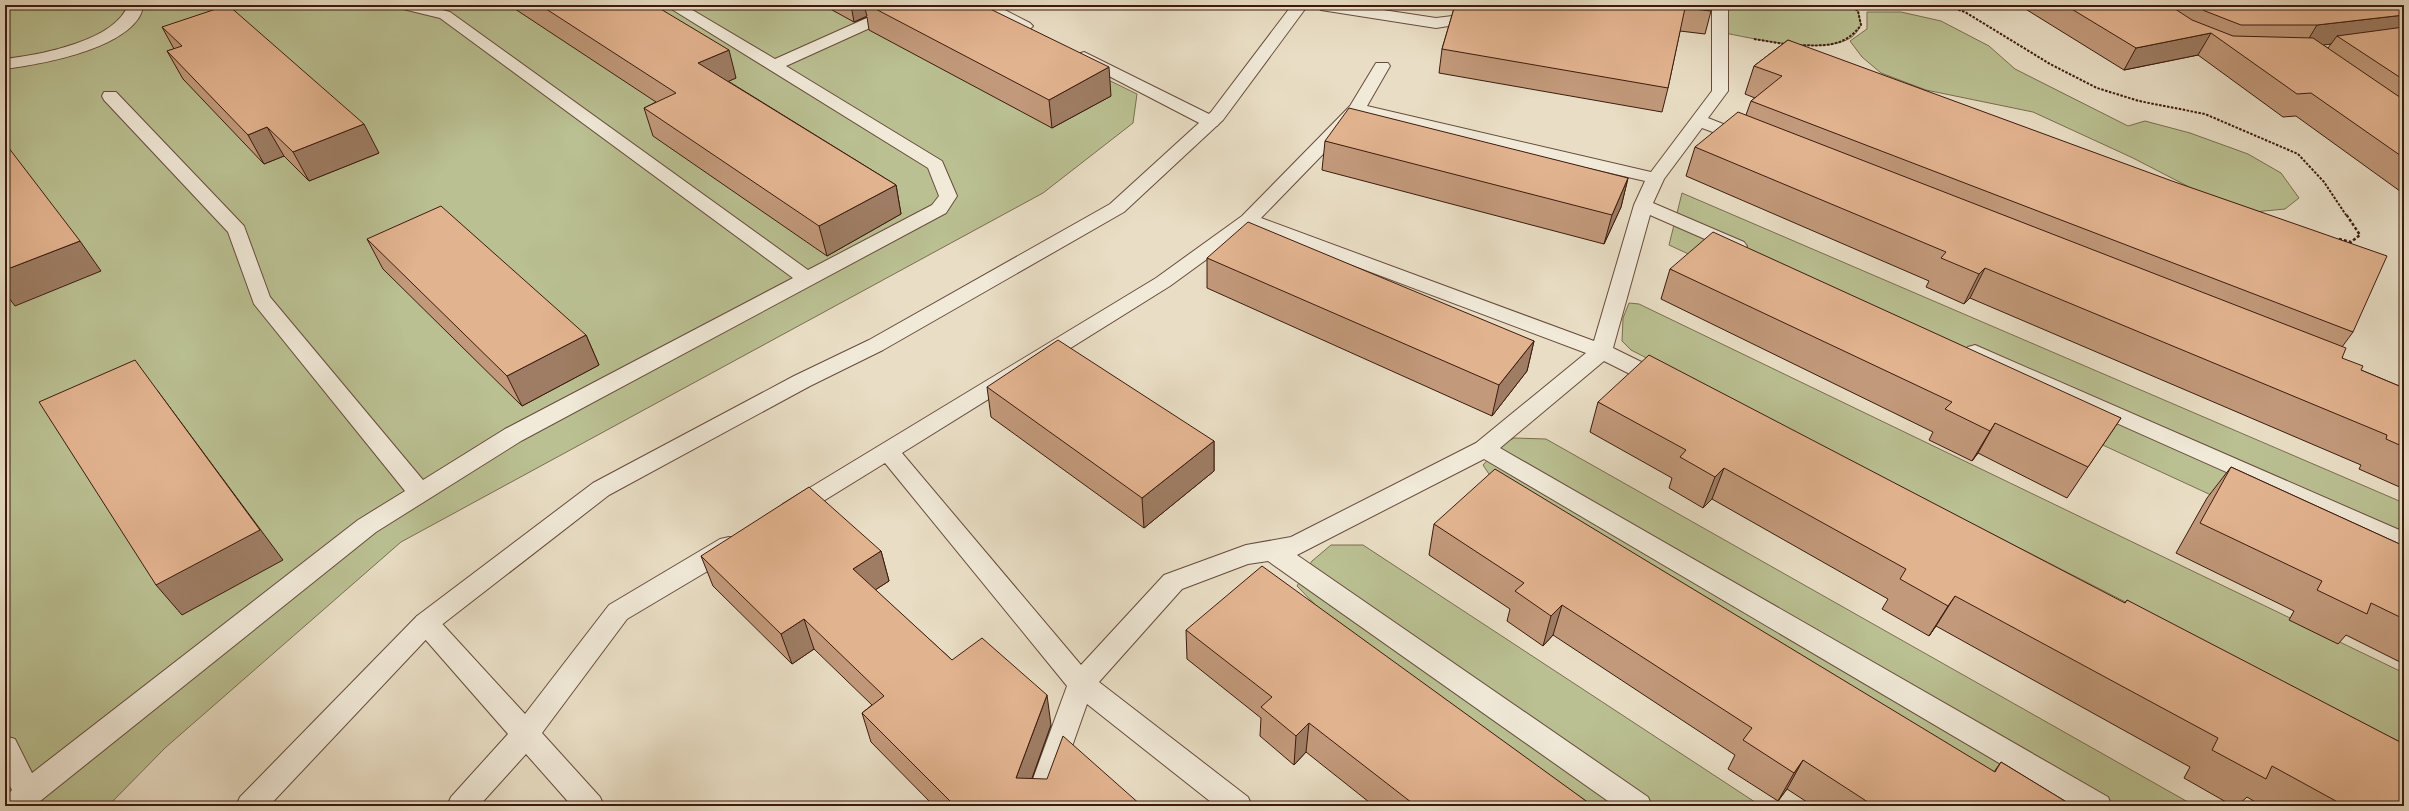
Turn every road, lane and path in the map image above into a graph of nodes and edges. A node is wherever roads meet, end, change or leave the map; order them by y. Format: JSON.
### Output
{"nodes":[{"id":1,"x":404,"y":5,"type":"edge"},
{"id":2,"x":673,"y":5,"type":"edge"},
{"id":3,"x":909,"y":5,"type":"edge"},
{"id":4,"x":983,"y":5,"type":"edge"},
{"id":5,"x":1300,"y":5,"type":"edge"},
{"id":6,"x":1321,"y":5,"type":"edge"},
{"id":7,"x":1496,"y":5,"type":"edge"},
{"id":8,"x":1720,"y":5,"type":"edge"},
{"id":9,"x":1850,"y":5,"type":"edge"},
{"id":10,"x":1943,"y":5,"type":"edge"},
{"id":11,"x":141,"y":6,"type":"edge"},
{"id":12,"x":1720,"y":32,"type":"junction"},
{"id":13,"x":1038,"y":33,"type":"edge"},
{"id":14,"x":1786,"y":45,"type":"edge"},
{"id":15,"x":1792,"y":45,"type":"edge"},
{"id":16,"x":1798,"y":45,"type":"junction"},
{"id":17,"x":1804,"y":49,"type":"edge"},
{"id":18,"x":1073,"y":51,"type":"edge"},
{"id":19,"x":5,"y":64,"type":"edge"},
{"id":20,"x":774,"y":65,"type":"junction"},
{"id":21,"x":1382,"y":66,"type":"dead end"},
{"id":22,"x":110,"y":96,"type":"dead end"},
{"id":23,"x":1357,"y":109,"type":"junction"},
{"id":24,"x":1698,"y":120,"type":"junction"},
{"id":25,"x":1211,"y":122,"type":"junction"},
{"id":26,"x":1764,"y":146,"type":"edge"},
{"id":27,"x":1655,"y":178,"type":"junction"},
{"id":28,"x":1643,"y":205,"type":"junction"},
{"id":29,"x":1249,"y":220,"type":"junction"},
{"id":30,"x":2337,"y":239,"type":"edge"},
{"id":31,"x":1752,"y":253,"type":"edge"},
{"id":32,"x":807,"y":279,"type":"junction"},
{"id":33,"x":1955,"y":343,"type":"edge"},
{"id":34,"x":1602,"y":351,"type":"junction"},
{"id":35,"x":1680,"y":391,"type":"edge"},
{"id":36,"x":1484,"y":449,"type":"junction"},
{"id":37,"x":888,"y":452,"type":"junction"},
{"id":38,"x":420,"y":493,"type":"junction"},
{"id":39,"x":773,"y":520,"type":"edge"},
{"id":40,"x":746,"y":536,"type":"edge"},
{"id":41,"x":2404,"y":542,"type":"edge"},
{"id":42,"x":1271,"y":550,"type":"junction"},
{"id":43,"x":426,"y":624,"type":"junction"},
{"id":44,"x":1082,"y":684,"type":"junction"},
{"id":45,"x":526,"y":734,"type":"junction"},
{"id":46,"x":5,"y":748,"type":"edge"},
{"id":47,"x":21,"y":800,"type":"edge"},
{"id":48,"x":250,"y":806,"type":"edge"},
{"id":49,"x":461,"y":806,"type":"edge"},
{"id":50,"x":590,"y":806,"type":"edge"},
{"id":51,"x":1037,"y":806,"type":"edge"},
{"id":52,"x":1238,"y":806,"type":"edge"},
{"id":53,"x":1638,"y":806,"type":"edge"},
{"id":54,"x":2098,"y":806,"type":"edge"}],
"edges":[{"from":1,"to":32,"type":"street"},
{"from":2,"to":20,"type":"street"},
{"from":3,"to":20,"type":"street"},
{"from":4,"to":13,"type":"street"},
{"from":5,"to":25,"type":"street"},
{"from":6,"to":7,"type":"street"},
{"from":8,"to":12,"type":"street"},
{"from":9,"to":16,"type":"path"},
{"from":10,"to":30,"type":"path"},
{"from":11,"to":19,"type":"street"},
{"from":12,"to":14,"type":"path"},
{"from":12,"to":24,"type":"street"},
{"from":15,"to":16,"type":"path"},
{"from":16,"to":17,"type":"path"},
{"from":18,"to":25,"type":"street"},
{"from":20,"to":32,"type":"street"},
{"from":21,"to":23,"type":"street"},
{"from":22,"to":38,"type":"street"},
{"from":23,"to":27,"type":"street"},
{"from":23,"to":29,"type":"street"},
{"from":24,"to":26,"type":"street"},
{"from":24,"to":27,"type":"street"},
{"from":25,"to":43,"type":"street"},
{"from":27,"to":28,"type":"street"},
{"from":28,"to":31,"type":"street"},
{"from":28,"to":34,"type":"street"},
{"from":29,"to":34,"type":"street"},
{"from":29,"to":37,"type":"street"},
{"from":32,"to":38,"type":"street"},
{"from":33,"to":41,"type":"street"},
{"from":34,"to":35,"type":"street"},
{"from":34,"to":36,"type":"street"},
{"from":36,"to":42,"type":"street"},
{"from":36,"to":54,"type":"street"},
{"from":37,"to":39,"type":"street"},
{"from":37,"to":44,"type":"street"},
{"from":38,"to":47,"type":"street"},
{"from":40,"to":45,"type":"street"},
{"from":42,"to":44,"type":"street"},
{"from":42,"to":53,"type":"street"},
{"from":43,"to":45,"type":"street"},
{"from":43,"to":48,"type":"street"},
{"from":44,"to":51,"type":"street"},
{"from":44,"to":52,"type":"street"},
{"from":45,"to":49,"type":"street"},
{"from":45,"to":50,"type":"street"},
{"from":46,"to":47,"type":"street"}]}
